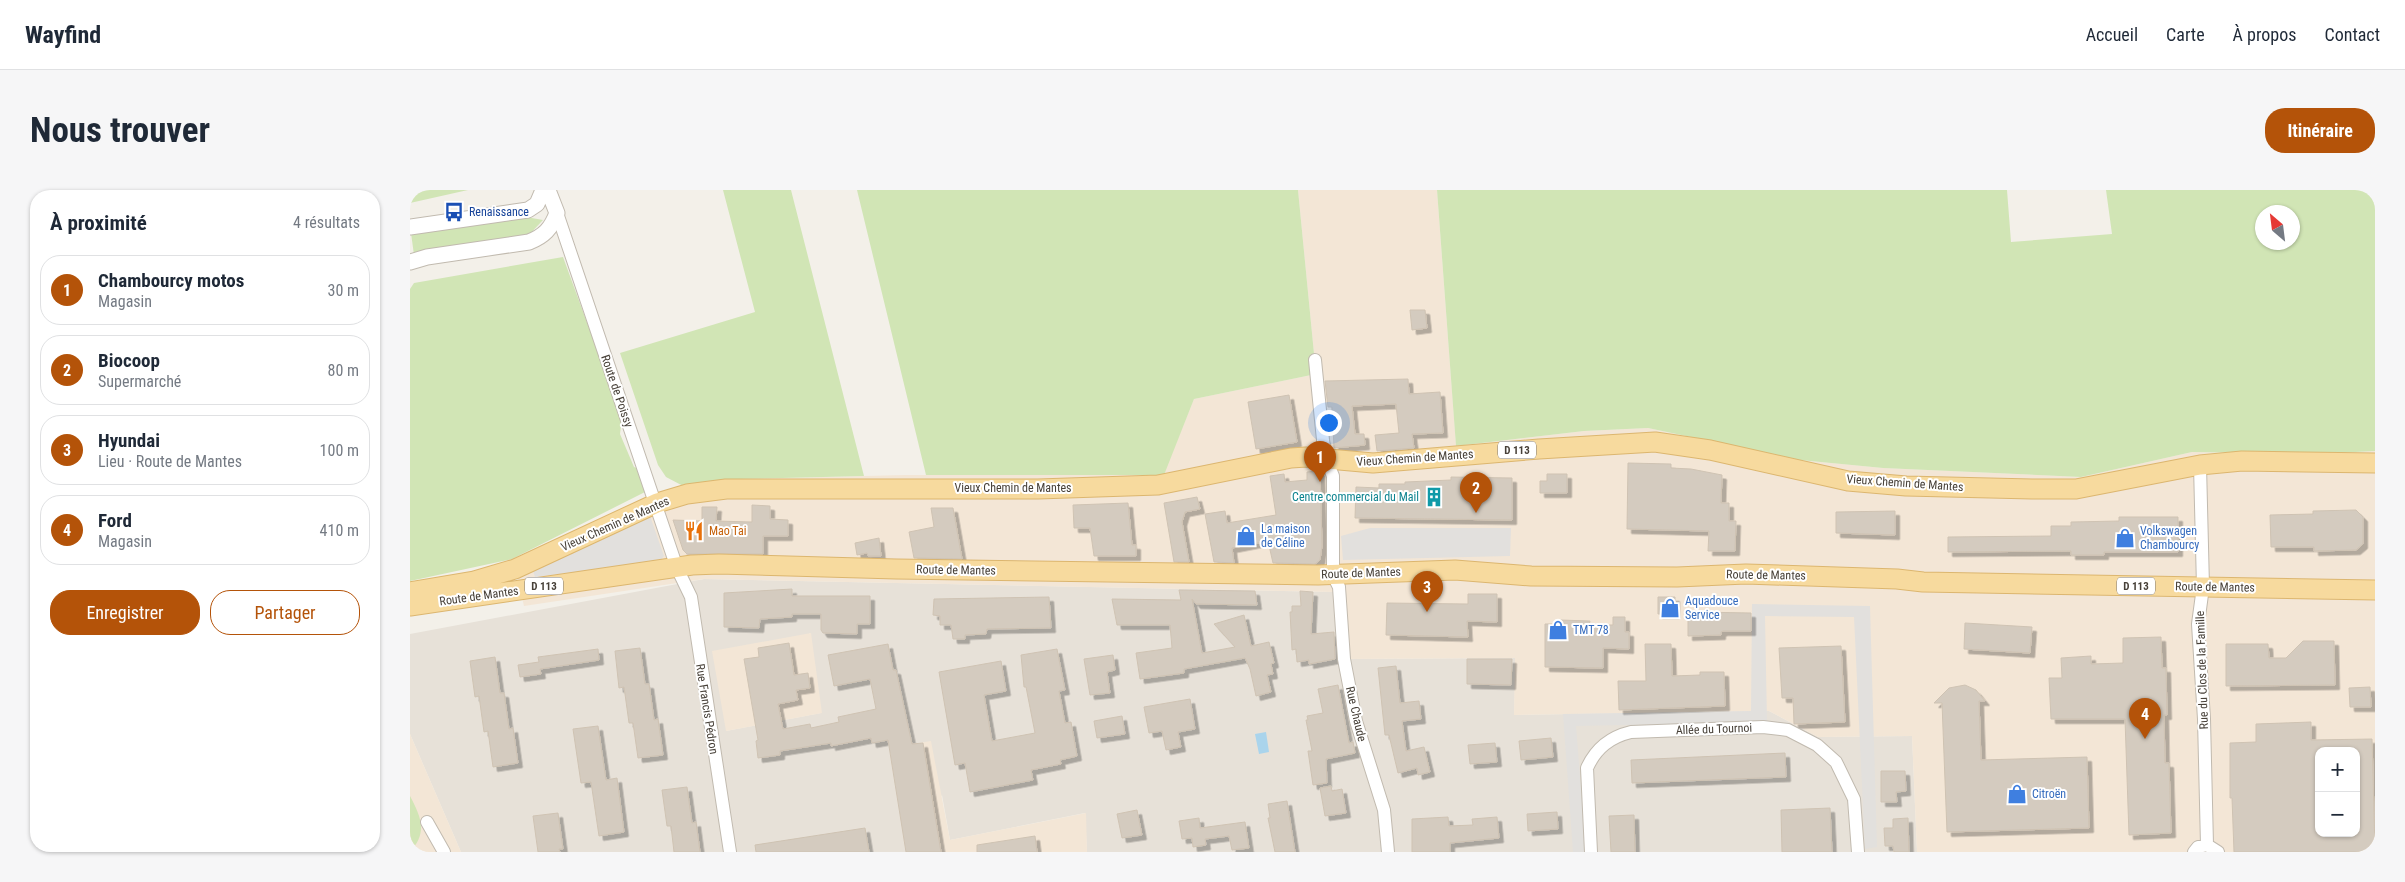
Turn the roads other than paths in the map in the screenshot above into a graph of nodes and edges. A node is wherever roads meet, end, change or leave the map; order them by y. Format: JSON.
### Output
{"nodes":[{"id":1,"x":543,"y":190,"type":"edge"},
{"id":2,"x":548,"y":190,"type":"edge"},
{"id":3,"x":557,"y":213,"type":"junction"},
{"id":4,"x":410,"y":227,"type":"edge"},
{"id":5,"x":410,"y":262,"type":"edge"},
{"id":6,"x":1315,"y":360,"type":"dead end"},
{"id":7,"x":1326,"y":460,"type":"junction"},
{"id":8,"x":2375,"y":463,"type":"edge"},
{"id":9,"x":2200,"y":465,"type":"junction"},
{"id":10,"x":657,"y":503,"type":"junction"},
{"id":11,"x":677,"y":568,"type":"junction"},
{"id":12,"x":1334,"y":574,"type":"junction"},
{"id":13,"x":2202,"y":587,"type":"junction"},
{"id":14,"x":2375,"y":590,"type":"edge"},
{"id":15,"x":410,"y":592,"type":"edge"},
{"id":16,"x":410,"y":606,"type":"edge"},
{"id":17,"x":427,"y":822,"type":"dead end"},
{"id":18,"x":2213,"y":849,"type":"edge"},
{"id":19,"x":444,"y":852,"type":"edge"},
{"id":20,"x":730,"y":852,"type":"edge"},
{"id":21,"x":1388,"y":852,"type":"edge"},
{"id":22,"x":1591,"y":852,"type":"edge"},
{"id":23,"x":1858,"y":852,"type":"edge"},
{"id":24,"x":2194,"y":852,"type":"edge"}],
"edges":[{"from":1,"to":4,"type":"street"},
{"from":2,"to":3,"type":"street","name":"Route de Poissy"},
{"from":3,"to":5,"type":"street"},
{"from":3,"to":10,"type":"street","name":"Route de Poissy"},
{"from":6,"to":7,"type":"street","name":"Rue Chaude"},
{"from":7,"to":9,"type":"main road","name":"Vieux Chemin de Mantes","number":"D 113"},
{"from":7,"to":10,"type":"main road","name":"Vieux Chemin de Mantes","number":"D 113"},
{"from":7,"to":12,"type":"street","name":"Rue Chaude"},
{"from":8,"to":9,"type":"main road","name":"Vieux Chemin de Mantes","number":"D 113"},
{"from":9,"to":13,"type":"street","name":"Rue du Clos de la Famille"},
{"from":10,"to":11,"type":"street","name":"Route de Poissy"},
{"from":10,"to":15,"type":"main road","name":"Vieux Chemin de Mantes","number":"D 113"},
{"from":11,"to":12,"type":"main road","name":"Route de Mantes","number":"D 113"},
{"from":11,"to":16,"type":"main road","name":"Route de Mantes","number":"D 113"},
{"from":11,"to":20,"type":"street","name":"Rue Francis Pédron"},
{"from":12,"to":13,"type":"main road","name":"Route de Mantes","number":"D 113"},
{"from":12,"to":21,"type":"street","name":"Rue Chaude"},
{"from":13,"to":14,"type":"main road","name":"Route de Mantes","number":"D 113"},
{"from":13,"to":18,"type":"street","name":"Rue du Clos de la Famille"},
{"from":17,"to":19,"type":"street"},
{"from":18,"to":24,"type":"street"},
{"from":22,"to":23,"type":"street","name":"Allée du Tournoi"}]}
